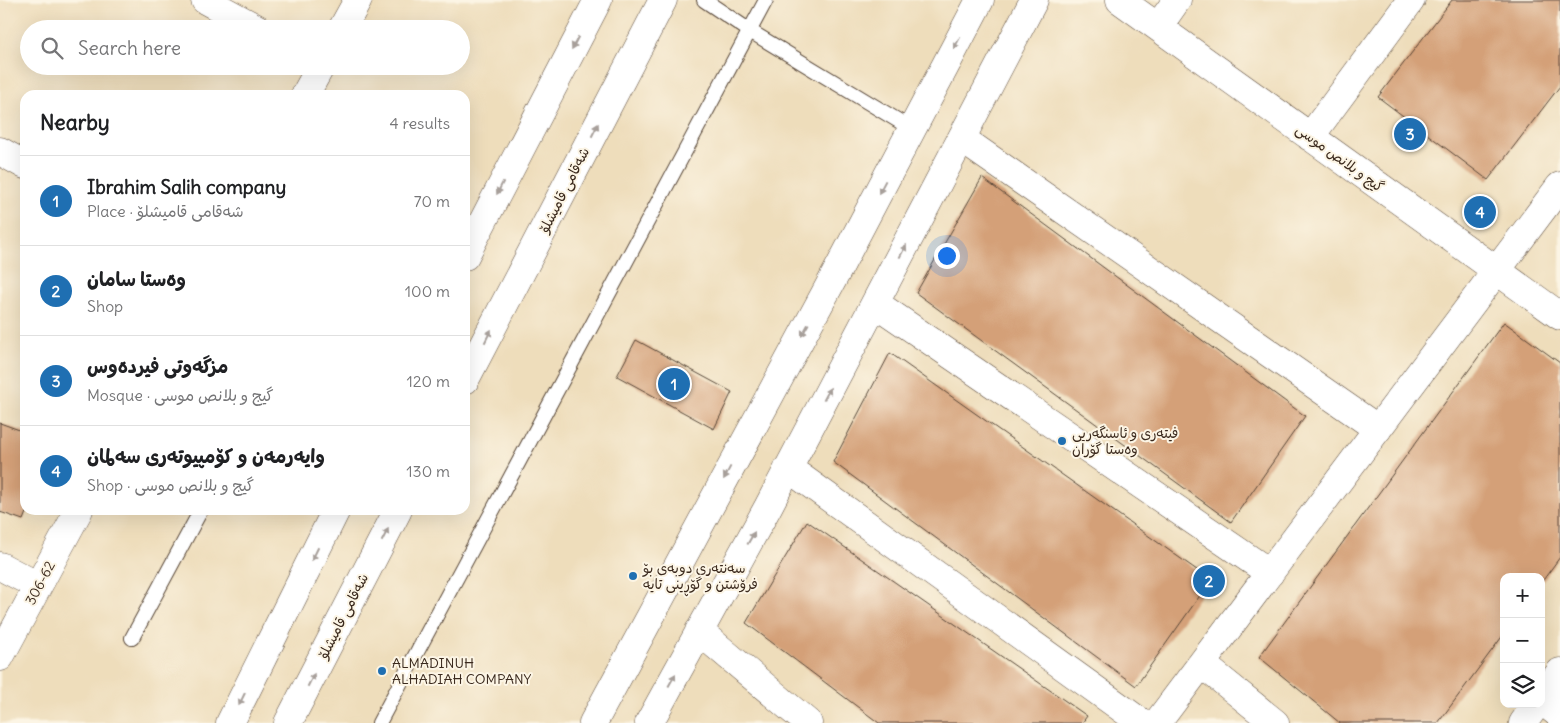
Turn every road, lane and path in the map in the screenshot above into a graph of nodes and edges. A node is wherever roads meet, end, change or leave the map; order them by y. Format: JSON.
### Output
{"nodes":[{"id":1,"x":205,"y":0,"type":"edge"},
{"id":2,"x":358,"y":0,"type":"edge"},
{"id":3,"x":598,"y":0,"type":"edge"},
{"id":4,"x":662,"y":0,"type":"edge"},
{"id":5,"x":704,"y":0,"type":"edge"},
{"id":6,"x":766,"y":0,"type":"edge"},
{"id":7,"x":980,"y":0,"type":"edge"},
{"id":8,"x":1034,"y":0,"type":"edge"},
{"id":9,"x":1120,"y":0,"type":"edge"},
{"id":10,"x":1177,"y":0,"type":"edge"},
{"id":11,"x":1411,"y":0,"type":"edge"},
{"id":12,"x":242,"y":20,"type":"edge"},
{"id":13,"x":347,"y":20,"type":"edge"},
{"id":14,"x":1158,"y":27,"type":"junction"},
{"id":15,"x":750,"y":30,"type":"junction"},
{"id":16,"x":316,"y":75,"type":"edge"},
{"id":17,"x":308,"y":90,"type":"edge"},
{"id":18,"x":912,"y":129,"type":"junction"},
{"id":19,"x":1310,"y":137,"type":"junction"},
{"id":20,"x":962,"y":138,"type":"junction"},
{"id":21,"x":0,"y":151,"type":"edge"},
{"id":22,"x":20,"y":161,"type":"edge"},
{"id":23,"x":1560,"y":186,"type":"edge"},
{"id":24,"x":470,"y":246,"type":"edge"},
{"id":25,"x":1497,"y":271,"type":"junction"},
{"id":26,"x":876,"y":302,"type":"junction"},
{"id":27,"x":1560,"y":316,"type":"edge"},
{"id":28,"x":470,"y":370,"type":"edge"},
{"id":29,"x":1378,"y":429,"type":"junction"},
{"id":30,"x":788,"y":468,"type":"junction"},
{"id":31,"x":76,"y":515,"type":"edge"},
{"id":32,"x":198,"y":515,"type":"edge"},
{"id":33,"x":334,"y":515,"type":"edge"},
{"id":34,"x":395,"y":515,"type":"edge"},
{"id":35,"x":0,"y":566,"type":"edge"},
{"id":36,"x":1270,"y":573,"type":"junction"},
{"id":37,"x":38,"y":586,"type":"junction"},
{"id":38,"x":699,"y":632,"type":"junction"},
{"id":39,"x":132,"y":638,"type":"dead end"},
{"id":40,"x":0,"y":657,"type":"edge"},
{"id":41,"x":1202,"y":664,"type":"junction"},
{"id":42,"x":1560,"y":672,"type":"edge"},
{"id":43,"x":1545,"y":693,"type":"edge"},
{"id":44,"x":1545,"y":702,"type":"edge"},
{"id":45,"x":1534,"y":708,"type":"edge"},
{"id":46,"x":1560,"y":714,"type":"edge"},
{"id":47,"x":230,"y":723,"type":"edge"},
{"id":48,"x":288,"y":723,"type":"edge"},
{"id":49,"x":379,"y":723,"type":"edge"},
{"id":50,"x":593,"y":723,"type":"edge"},
{"id":51,"x":649,"y":723,"type":"edge"},
{"id":52,"x":808,"y":723,"type":"edge"},
{"id":53,"x":1142,"y":723,"type":"edge"},
{"id":54,"x":1157,"y":723,"type":"edge"},
{"id":55,"x":1275,"y":723,"type":"edge"},
{"id":56,"x":1523,"y":723,"type":"edge"}],
"edges":[{"from":1,"to":12,"type":"street"},
{"from":2,"to":13,"type":"street"},
{"from":3,"to":24,"type":"street","one_way":true},
{"from":28,"to":4,"type":"street","name":"شەقامی قامیشلۆ","one_way":true},
{"from":5,"to":15,"type":"lane"},
{"from":6,"to":15,"type":"lane"},
{"from":7,"to":18,"type":"street","one_way":true},
{"from":8,"to":20,"type":"street"},
{"from":9,"to":14,"type":"street","name":"گيج و بلانص موسى"},
{"from":10,"to":14,"type":"street"},
{"from":11,"to":19,"type":"street"},
{"from":14,"to":19,"type":"street","name":"گيج و بلانص موسى"},
{"from":15,"to":18,"type":"lane"},
{"from":15,"to":49,"type":"lane"},
{"from":16,"to":17,"type":"street"},
{"from":18,"to":50,"type":"street","one_way":true},
{"from":19,"to":25,"type":"street","name":"گيج و بلانص موسى"},
{"from":26,"to":20,"type":"street","one_way":true},
{"from":20,"to":29,"type":"street"},
{"from":21,"to":22,"type":"street"},
{"from":23,"to":25,"type":"street"},
{"from":25,"to":27,"type":"street","name":"گيج و بلانص موسى"},
{"from":25,"to":29,"type":"street"},
{"from":30,"to":26,"type":"street","one_way":true},
{"from":26,"to":36,"type":"street"},
{"from":29,"to":36,"type":"street"},
{"from":38,"to":30,"type":"street","one_way":true},
{"from":30,"to":53,"type":"street"},
{"from":31,"to":37,"type":"street","name":"306-62"},
{"from":32,"to":39,"type":"lane"},
{"from":33,"to":47,"type":"street","one_way":true},
{"from":48,"to":34,"type":"street","name":"شەقامی قامیشلۆ","one_way":true},
{"from":35,"to":37,"type":"street"},
{"from":36,"to":41,"type":"street"},
{"from":37,"to":40,"type":"street","name":"306-62"},
{"from":51,"to":38,"type":"street","one_way":true},
{"from":38,"to":52,"type":"street"},
{"from":41,"to":54,"type":"street"},
{"from":41,"to":55,"type":"street"},
{"from":42,"to":43,"type":"street"},
{"from":44,"to":46,"type":"street"},
{"from":45,"to":56,"type":"street"}]}
